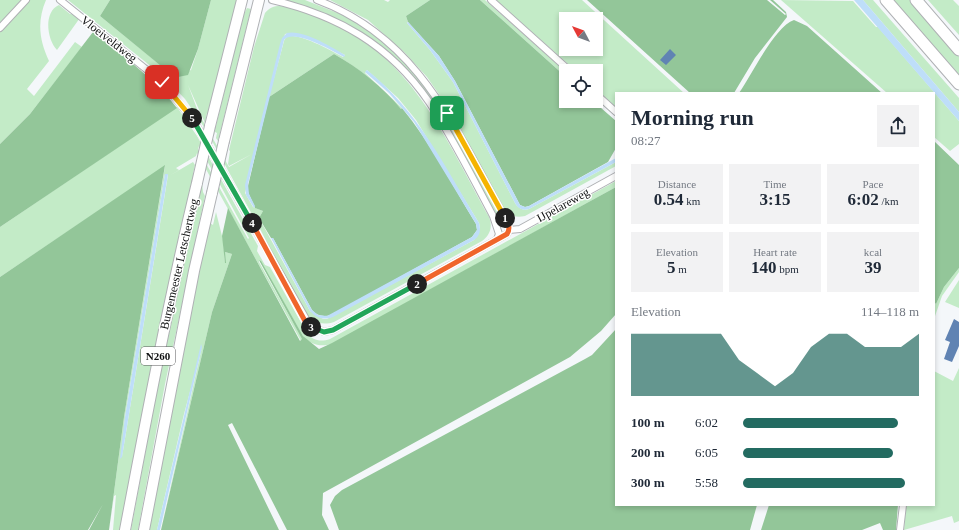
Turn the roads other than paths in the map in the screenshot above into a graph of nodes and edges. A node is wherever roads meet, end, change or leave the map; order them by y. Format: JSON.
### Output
{"nodes":[{"id":1,"x":26,"y":0,"type":"edge"},
{"id":2,"x":60,"y":0,"type":"edge"},
{"id":3,"x":242,"y":0,"type":"edge"},
{"id":4,"x":259,"y":0,"type":"edge"},
{"id":5,"x":272,"y":0,"type":"edge"},
{"id":6,"x":317,"y":0,"type":"edge"},
{"id":7,"x":491,"y":0,"type":"edge"},
{"id":8,"x":886,"y":0,"type":"edge"},
{"id":9,"x":916,"y":0,"type":"edge"},
{"id":10,"x":0,"y":28,"type":"edge"},
{"id":11,"x":959,"y":50,"type":"edge"},
{"id":12,"x":562,"y":64,"type":"edge"},
{"id":13,"x":959,"y":84,"type":"edge"},
{"id":14,"x":603,"y":100,"type":"edge"},
{"id":15,"x":615,"y":111,"type":"edge"},
{"id":16,"x":615,"y":177,"type":"edge"},
{"id":17,"x":509,"y":230,"type":"junction"},
{"id":18,"x":497,"y":239,"type":"junction"},
{"id":19,"x":903,"y":506,"type":"edge"},
{"id":20,"x":125,"y":530,"type":"edge"},
{"id":21,"x":144,"y":530,"type":"edge"},
{"id":22,"x":900,"y":530,"type":"edge"}],
"edges":[{"from":1,"to":10,"type":"street"},
{"from":2,"to":18,"type":"street","name":"Vloeiveldweg"},
{"from":3,"to":20,"type":"main road","name":"Burgemeester Letschertweg","number":"N260","bridge":true},
{"from":4,"to":21,"type":"main road","name":"Burgemeester Letschertweg","number":"N260","bridge":true},
{"from":5,"to":18,"type":"street"},
{"from":6,"to":17,"type":"street"},
{"from":7,"to":12,"type":"street"},
{"from":8,"to":13,"type":"highway"},
{"from":9,"to":11,"type":"highway"},
{"from":14,"to":15,"type":"street"},
{"from":16,"to":17,"type":"street","name":"IJpelareweg"},
{"from":17,"to":18,"type":"street","name":"Vloeiveldweg"},
{"from":19,"to":22,"type":"street"}]}
